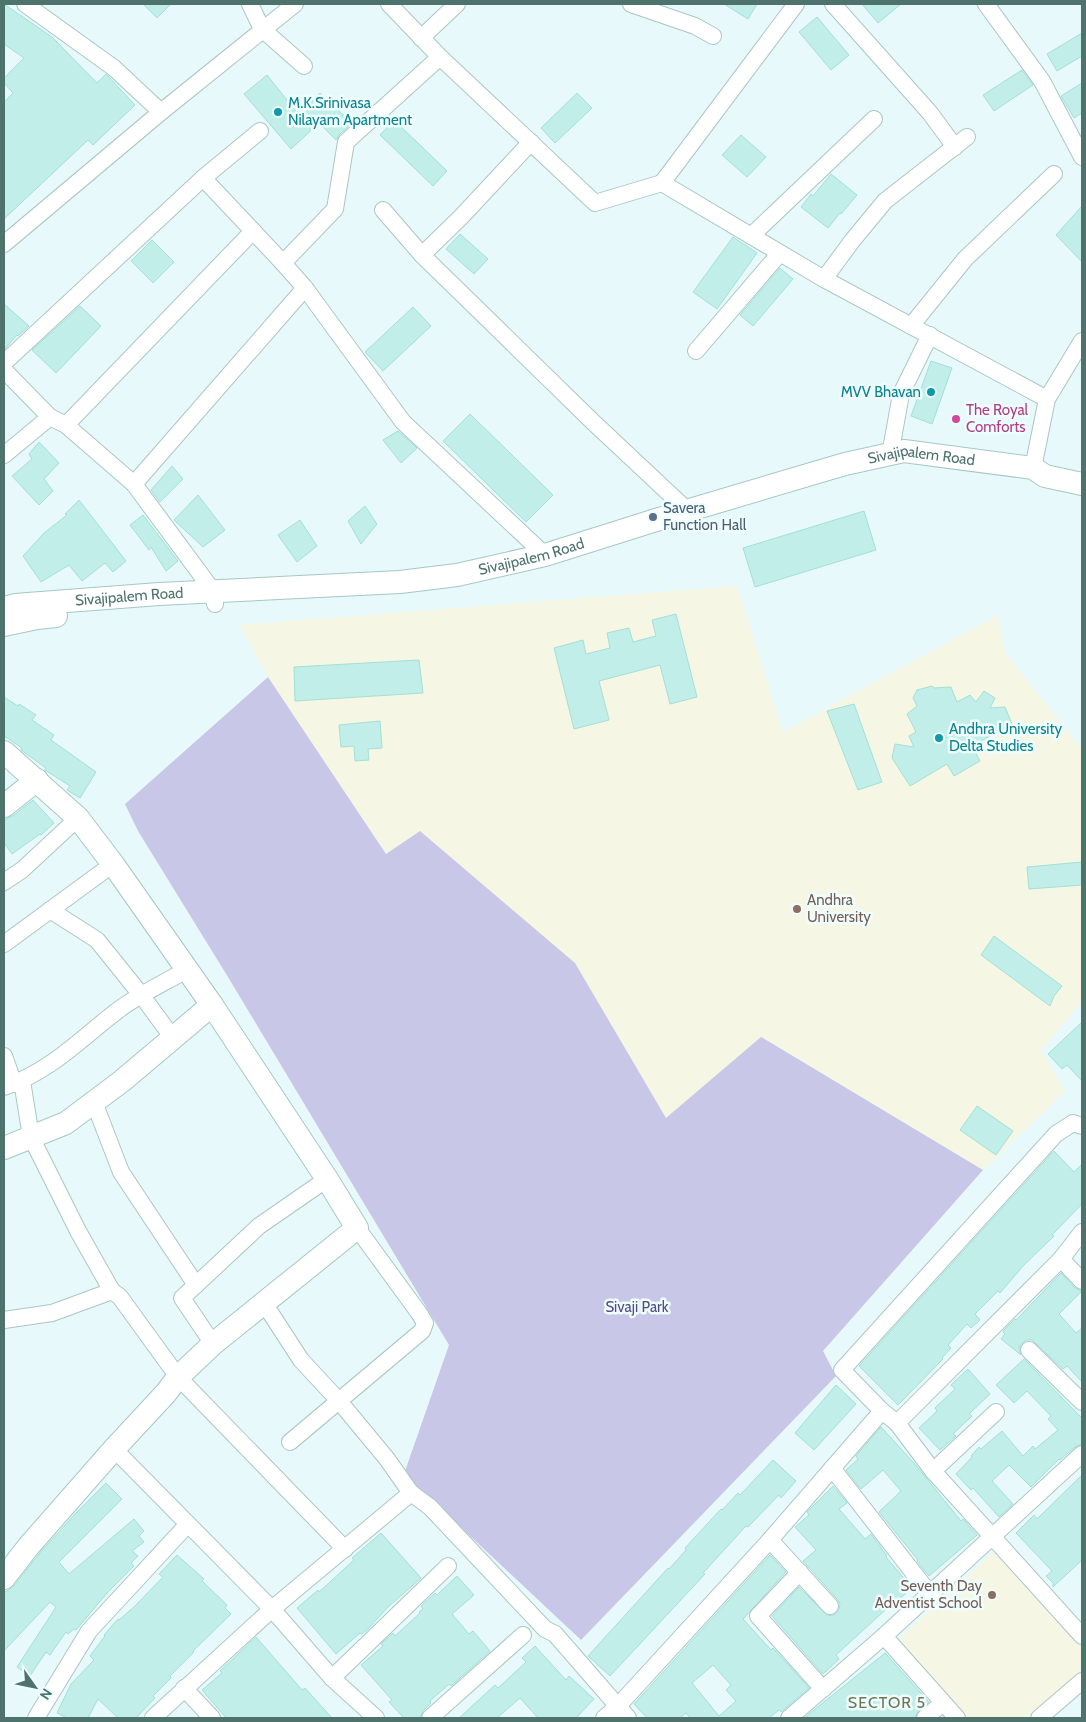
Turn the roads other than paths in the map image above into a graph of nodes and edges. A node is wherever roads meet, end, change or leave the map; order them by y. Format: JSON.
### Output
{"nodes":[{"id":1,"x":25,"y":4,"type":"edge"},
{"id":2,"x":250,"y":4,"type":"edge"},
{"id":3,"x":295,"y":4,"type":"edge"},
{"id":4,"x":389,"y":4,"type":"edge"},
{"id":5,"x":457,"y":4,"type":"edge"},
{"id":6,"x":631,"y":4,"type":"edge"},
{"id":7,"x":796,"y":4,"type":"edge"},
{"id":8,"x":833,"y":4,"type":"edge"},
{"id":9,"x":986,"y":4,"type":"edge"},
{"id":10,"x":262,"y":29,"type":"junction"},
{"id":11,"x":713,"y":36,"type":"dead end"},
{"id":12,"x":421,"y":38,"type":"junction"},
{"id":13,"x":440,"y":57,"type":"junction"},
{"id":14,"x":304,"y":66,"type":"dead end"},
{"id":15,"x":161,"y":112,"type":"junction"},
{"id":16,"x":874,"y":119,"type":"dead end"},
{"id":17,"x":260,"y":131,"type":"dead end"},
{"id":18,"x":531,"y":142,"type":"junction"},
{"id":19,"x":1082,"y":157,"type":"edge"},
{"id":20,"x":1054,"y":174,"type":"dead end"},
{"id":21,"x":203,"y":178,"type":"junction"},
{"id":22,"x":662,"y":183,"type":"junction"},
{"id":23,"x":383,"y":210,"type":"dead end"},
{"id":24,"x":253,"y":231,"type":"junction"},
{"id":25,"x":751,"y":236,"type":"junction"},
{"id":26,"x":4,"y":244,"type":"edge"},
{"id":27,"x":780,"y":253,"type":"junction"},
{"id":28,"x":422,"y":256,"type":"junction"},
{"id":29,"x":283,"y":264,"type":"junction"},
{"id":30,"x":824,"y":279,"type":"junction"},
{"id":31,"x":305,"y":288,"type":"junction"},
{"id":32,"x":911,"y":326,"type":"junction"},
{"id":33,"x":930,"y":335,"type":"junction"},
{"id":34,"x":1082,"y":341,"type":"edge"},
{"id":35,"x":696,"y":351,"type":"dead end"},
{"id":36,"x":4,"y":362,"type":"edge"},
{"id":37,"x":4,"y":370,"type":"edge"},
{"id":38,"x":1047,"y":399,"type":"junction"},
{"id":39,"x":50,"y":418,"type":"junction"},
{"id":40,"x":66,"y":425,"type":"junction"},
{"id":41,"x":4,"y":455,"type":"edge"},
{"id":42,"x":890,"y":455,"type":"junction"},
{"id":43,"x":1039,"y":472,"type":"junction"},
{"id":44,"x":134,"y":484,"type":"junction"},
{"id":45,"x":1082,"y":484,"type":"edge"},
{"id":46,"x":688,"y":511,"type":"junction"},
{"id":47,"x":545,"y":555,"type":"junction"},
{"id":48,"x":214,"y":597,"type":"junction"},
{"id":49,"x":4,"y":608,"type":"edge"},
{"id":50,"x":4,"y":625,"type":"edge"},
{"id":51,"x":4,"y":752,"type":"edge"},
{"id":52,"x":37,"y":780,"type":"junction"},
{"id":53,"x":4,"y":806,"type":"edge"},
{"id":54,"x":78,"y":818,"type":"junction"},
{"id":55,"x":113,"y":864,"type":"junction"},
{"id":56,"x":4,"y":882,"type":"edge"},
{"id":57,"x":50,"y":910,"type":"junction"},
{"id":58,"x":4,"y":944,"type":"edge"},
{"id":59,"x":188,"y":969,"type":"junction"},
{"id":60,"x":142,"y":996,"type":"junction"},
{"id":61,"x":212,"y":1005,"type":"junction"},
{"id":62,"x":173,"y":1038,"type":"junction"},
{"id":63,"x":4,"y":1056,"type":"edge"},
{"id":64,"x":13,"y":1084,"type":"edge"},
{"id":65,"x":94,"y":1102,"type":"junction"},
{"id":66,"x":1082,"y":1126,"type":"edge"},
{"id":67,"x":31,"y":1137,"type":"junction"},
{"id":68,"x":4,"y":1148,"type":"edge"},
{"id":69,"x":327,"y":1179,"type":"junction"},
{"id":70,"x":357,"y":1228,"type":"junction"},
{"id":71,"x":1082,"y":1232,"type":"edge"},
{"id":72,"x":1061,"y":1259,"type":"junction"},
{"id":73,"x":1082,"y":1281,"type":"edge"},
{"id":74,"x":196,"y":1285,"type":"junction"},
{"id":75,"x":112,"y":1291,"type":"junction"},
{"id":76,"x":264,"y":1303,"type":"junction"},
{"id":77,"x":4,"y":1320,"type":"edge"},
{"id":78,"x":213,"y":1344,"type":"junction"},
{"id":79,"x":1029,"y":1350,"type":"dead end"},
{"id":80,"x":178,"y":1377,"type":"junction"},
{"id":81,"x":339,"y":1401,"type":"junction"},
{"id":82,"x":1082,"y":1402,"type":"edge"},
{"id":83,"x":882,"y":1411,"type":"junction"},
{"id":84,"x":996,"y":1412,"type":"dead end"},
{"id":85,"x":897,"y":1423,"type":"junction"},
{"id":86,"x":290,"y":1442,"type":"dead end"},
{"id":87,"x":114,"y":1449,"type":"junction"},
{"id":88,"x":1082,"y":1454,"type":"edge"},
{"id":89,"x":832,"y":1468,"type":"junction"},
{"id":90,"x":933,"y":1471,"type":"junction"},
{"id":91,"x":411,"y":1493,"type":"junction"},
{"id":92,"x":188,"y":1524,"type":"junction"},
{"id":93,"x":992,"y":1536,"type":"junction"},
{"id":94,"x":770,"y":1540,"type":"junction"},
{"id":95,"x":345,"y":1549,"type":"junction"},
{"id":96,"x":448,"y":1566,"type":"dead end"},
{"id":97,"x":800,"y":1572,"type":"junction"},
{"id":98,"x":4,"y":1578,"type":"edge"},
{"id":99,"x":930,"y":1594,"type":"junction"},
{"id":100,"x":830,"y":1606,"type":"dead end"},
{"id":101,"x":272,"y":1609,"type":"junction"},
{"id":102,"x":523,"y":1635,"type":"dead end"},
{"id":103,"x":884,"y":1636,"type":"junction"},
{"id":104,"x":1082,"y":1636,"type":"edge"},
{"id":105,"x":332,"y":1678,"type":"junction"},
{"id":106,"x":1082,"y":1681,"type":"edge"},
{"id":107,"x":184,"y":1688,"type":"junction"},
{"id":108,"x":823,"y":1689,"type":"junction"},
{"id":109,"x":943,"y":1703,"type":"junction"},
{"id":110,"x":623,"y":1712,"type":"edge"},
{"id":111,"x":36,"y":1718,"type":"edge"},
{"id":112,"x":153,"y":1718,"type":"edge"},
{"id":113,"x":212,"y":1718,"type":"edge"},
{"id":114,"x":376,"y":1718,"type":"edge"},
{"id":115,"x":430,"y":1718,"type":"edge"},
{"id":116,"x":604,"y":1718,"type":"edge"},
{"id":117,"x":789,"y":1718,"type":"edge"},
{"id":118,"x":925,"y":1718,"type":"edge"},
{"id":119,"x":957,"y":1718,"type":"edge"},
{"id":120,"x":1040,"y":1718,"type":"edge"}],
"edges":[{"from":1,"to":15,"type":"street"},
{"from":2,"to":10,"type":"street"},
{"from":3,"to":10,"type":"street"},
{"from":4,"to":12,"type":"street"},
{"from":5,"to":12,"type":"street"},
{"from":6,"to":11,"type":"street"},
{"from":7,"to":22,"type":"street"},
{"from":8,"to":30,"type":"street"},
{"from":9,"to":19,"type":"street"},
{"from":10,"to":14,"type":"street"},
{"from":10,"to":15,"type":"street"},
{"from":12,"to":13,"type":"street"},
{"from":13,"to":18,"type":"street"},
{"from":13,"to":29,"type":"street"},
{"from":15,"to":26,"type":"street"},
{"from":16,"to":25,"type":"street"},
{"from":17,"to":21,"type":"street"},
{"from":18,"to":22,"type":"street"},
{"from":18,"to":28,"type":"street"},
{"from":20,"to":32,"type":"street"},
{"from":21,"to":24,"type":"street"},
{"from":21,"to":36,"type":"street"},
{"from":22,"to":25,"type":"street"},
{"from":23,"to":28,"type":"street"},
{"from":24,"to":29,"type":"street"},
{"from":24,"to":40,"type":"street"},
{"from":25,"to":27,"type":"street"},
{"from":27,"to":30,"type":"street"},
{"from":27,"to":35,"type":"street"},
{"from":28,"to":46,"type":"street"},
{"from":29,"to":31,"type":"street"},
{"from":30,"to":32,"type":"street"},
{"from":31,"to":44,"type":"street"},
{"from":31,"to":47,"type":"street"},
{"from":32,"to":33,"type":"street"},
{"from":33,"to":38,"type":"street"},
{"from":33,"to":42,"type":"street"},
{"from":34,"to":38,"type":"street"},
{"from":37,"to":39,"type":"street"},
{"from":38,"to":43,"type":"street"},
{"from":39,"to":40,"type":"street"},
{"from":39,"to":41,"type":"street"},
{"from":40,"to":44,"type":"street"},
{"from":42,"to":43,"type":"main road","name":"Sivajipalem Road"},
{"from":42,"to":46,"type":"main road","name":"Sivajipalem Road"},
{"from":43,"to":45,"type":"main road","name":"Sivajipalem Road"},
{"from":43,"to":48,"type":"main road","name":"Sivajipalem Road"},
{"from":44,"to":48,"type":"street"},
{"from":46,"to":47,"type":"main road","name":"Sivajipalem Road"},
{"from":47,"to":48,"type":"main road","name":"Sivajipalem Road"},
{"from":48,"to":49,"type":"main road","name":"Sivajipalem Road"},
{"from":48,"to":50,"type":"main road","name":"Sivajipalem Road"},
{"from":51,"to":52,"type":"main road"},
{"from":52,"to":53,"type":"main road"},
{"from":52,"to":54,"type":"main road"},
{"from":54,"to":55,"type":"main road"},
{"from":54,"to":56,"type":"street"},
{"from":55,"to":57,"type":"street"},
{"from":55,"to":59,"type":"main road"},
{"from":57,"to":58,"type":"street"},
{"from":57,"to":60,"type":"street"},
{"from":59,"to":60,"type":"street"},
{"from":59,"to":61,"type":"main road"},
{"from":60,"to":62,"type":"street"},
{"from":60,"to":64,"type":"street"},
{"from":61,"to":62,"type":"main road"},
{"from":61,"to":69,"type":"main road"},
{"from":62,"to":65,"type":"main road"},
{"from":63,"to":64,"type":"street"},
{"from":64,"to":67,"type":"street"},
{"from":65,"to":67,"type":"main road"},
{"from":65,"to":74,"type":"street"},
{"from":66,"to":83,"type":"street"},
{"from":67,"to":68,"type":"main road"},
{"from":67,"to":75,"type":"street"},
{"from":69,"to":70,"type":"main road"},
{"from":69,"to":74,"type":"street"},
{"from":70,"to":76,"type":"main road"},
{"from":70,"to":81,"type":"street"},
{"from":71,"to":72,"type":"street"},
{"from":72,"to":73,"type":"street"},
{"from":72,"to":85,"type":"street"},
{"from":74,"to":78,"type":"street"},
{"from":75,"to":77,"type":"street"},
{"from":75,"to":80,"type":"street"},
{"from":76,"to":78,"type":"main road"},
{"from":76,"to":81,"type":"street"},
{"from":78,"to":80,"type":"main road"},
{"from":79,"to":82,"type":"street"},
{"from":80,"to":87,"type":"main road"},
{"from":80,"to":95,"type":"street"},
{"from":81,"to":86,"type":"street"},
{"from":81,"to":91,"type":"street"},
{"from":83,"to":85,"type":"street"},
{"from":83,"to":89,"type":"street"},
{"from":84,"to":90,"type":"street"},
{"from":85,"to":90,"type":"street"},
{"from":87,"to":92,"type":"street"},
{"from":87,"to":98,"type":"main road"},
{"from":88,"to":93,"type":"street"},
{"from":89,"to":94,"type":"street"},
{"from":89,"to":99,"type":"street"},
{"from":90,"to":93,"type":"street"},
{"from":91,"to":95,"type":"street"},
{"from":91,"to":110,"type":"street"},
{"from":92,"to":101,"type":"street"},
{"from":92,"to":111,"type":"street"},
{"from":93,"to":99,"type":"street"},
{"from":93,"to":104,"type":"street"},
{"from":94,"to":97,"type":"street"},
{"from":94,"to":110,"type":"street"},
{"from":95,"to":101,"type":"street"},
{"from":96,"to":105,"type":"street"},
{"from":97,"to":100,"type":"street"},
{"from":97,"to":108,"type":"street"},
{"from":99,"to":103,"type":"street"},
{"from":101,"to":105,"type":"street"},
{"from":101,"to":107,"type":"street"},
{"from":102,"to":115,"type":"street"},
{"from":103,"to":108,"type":"street"},
{"from":103,"to":109,"type":"street"},
{"from":105,"to":114,"type":"street"},
{"from":106,"to":120,"type":"street"},
{"from":107,"to":112,"type":"street"},
{"from":107,"to":113,"type":"street"},
{"from":108,"to":117,"type":"street"},
{"from":109,"to":118,"type":"street"},
{"from":109,"to":119,"type":"street"},
{"from":110,"to":116,"type":"street"}]}
